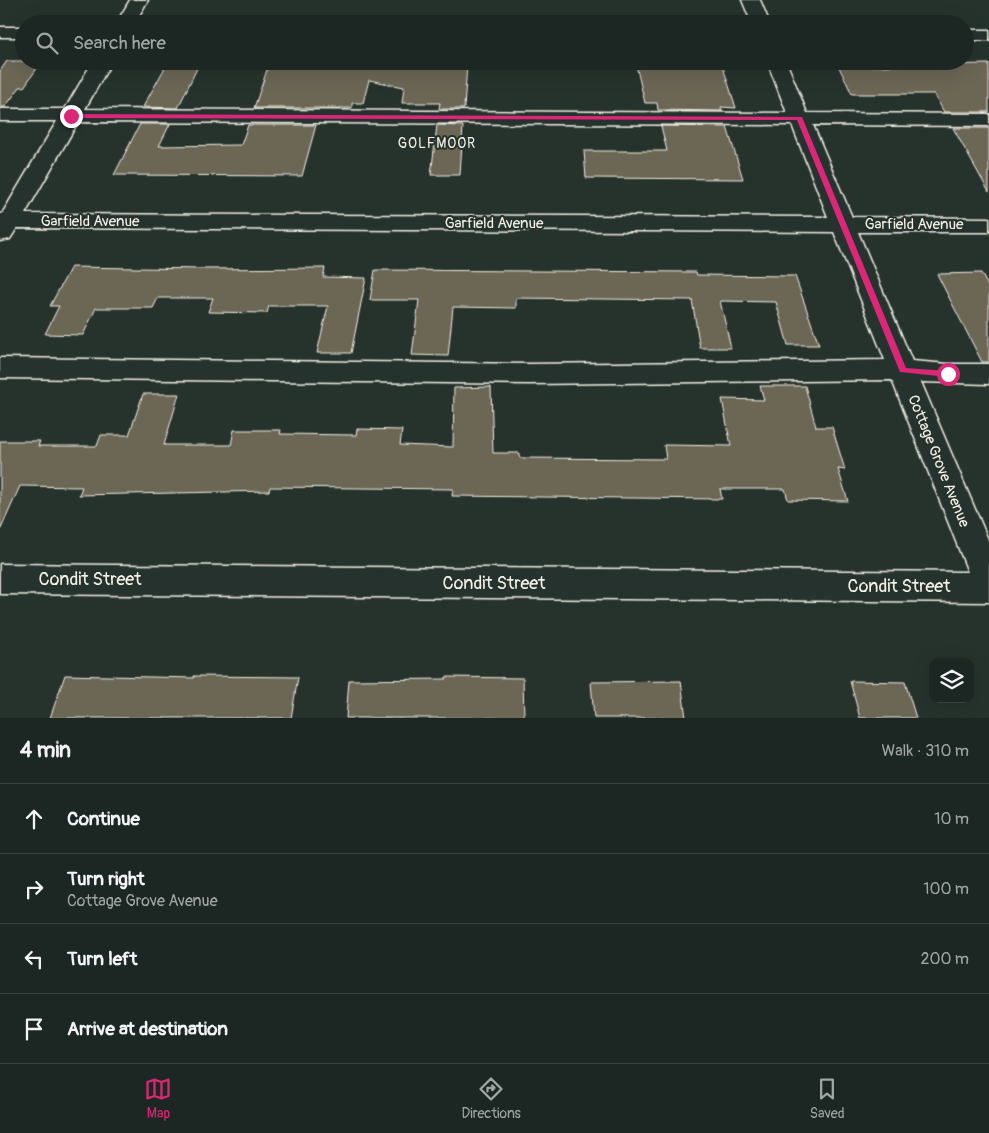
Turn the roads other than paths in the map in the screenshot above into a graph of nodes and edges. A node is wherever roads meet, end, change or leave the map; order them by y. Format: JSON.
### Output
{"nodes":[{"id":1,"x":139,"y":0,"type":"edge"},
{"id":2,"x":751,"y":0,"type":"edge"},
{"id":3,"x":130,"y":15,"type":"edge"},
{"id":4,"x":757,"y":15,"type":"edge"},
{"id":5,"x":0,"y":32,"type":"edge"},
{"id":6,"x":15,"y":32,"type":"edge"},
{"id":7,"x":974,"y":35,"type":"edge"},
{"id":8,"x":989,"y":35,"type":"edge"},
{"id":9,"x":98,"y":70,"type":"edge"},
{"id":10,"x":780,"y":70,"type":"edge"},
{"id":11,"x":0,"y":115,"type":"edge"},
{"id":12,"x":71,"y":116,"type":"junction"},
{"id":13,"x":800,"y":118,"type":"junction"},
{"id":14,"x":989,"y":120,"type":"edge"},
{"id":15,"x":842,"y":224,"type":"junction"},
{"id":16,"x":989,"y":224,"type":"edge"},
{"id":17,"x":3,"y":226,"type":"edge"},
{"id":18,"x":0,"y":368,"type":"edge"},
{"id":19,"x":903,"y":370,"type":"junction"},
{"id":20,"x":989,"y":374,"type":"edge"},
{"id":21,"x":0,"y":579,"type":"edge"},
{"id":22,"x":989,"y":582,"type":"edge"},
{"id":23,"x":989,"y":587,"type":"edge"}],
"edges":[{"from":1,"to":3,"type":"street"},
{"from":2,"to":4,"type":"street"},
{"from":5,"to":6,"type":"street"},
{"from":7,"to":8,"type":"street"},
{"from":9,"to":12,"type":"street"},
{"from":10,"to":13,"type":"street","name":"Cottage Grove Avenue"},
{"from":11,"to":12,"type":"street"},
{"from":12,"to":13,"type":"street"},
{"from":12,"to":17,"type":"street"},
{"from":13,"to":14,"type":"street"},
{"from":13,"to":15,"type":"street","name":"Cottage Grove Avenue"},
{"from":15,"to":16,"type":"street","name":"Garfield Avenue"},
{"from":15,"to":17,"type":"street","name":"Garfield Avenue"},
{"from":15,"to":19,"type":"street","name":"Cottage Grove Avenue"},
{"from":18,"to":19,"type":"street"},
{"from":19,"to":20,"type":"street"},
{"from":19,"to":22,"type":"street","name":"Cottage Grove Avenue"},
{"from":21,"to":23,"type":"street","name":"Condit Street"}]}
